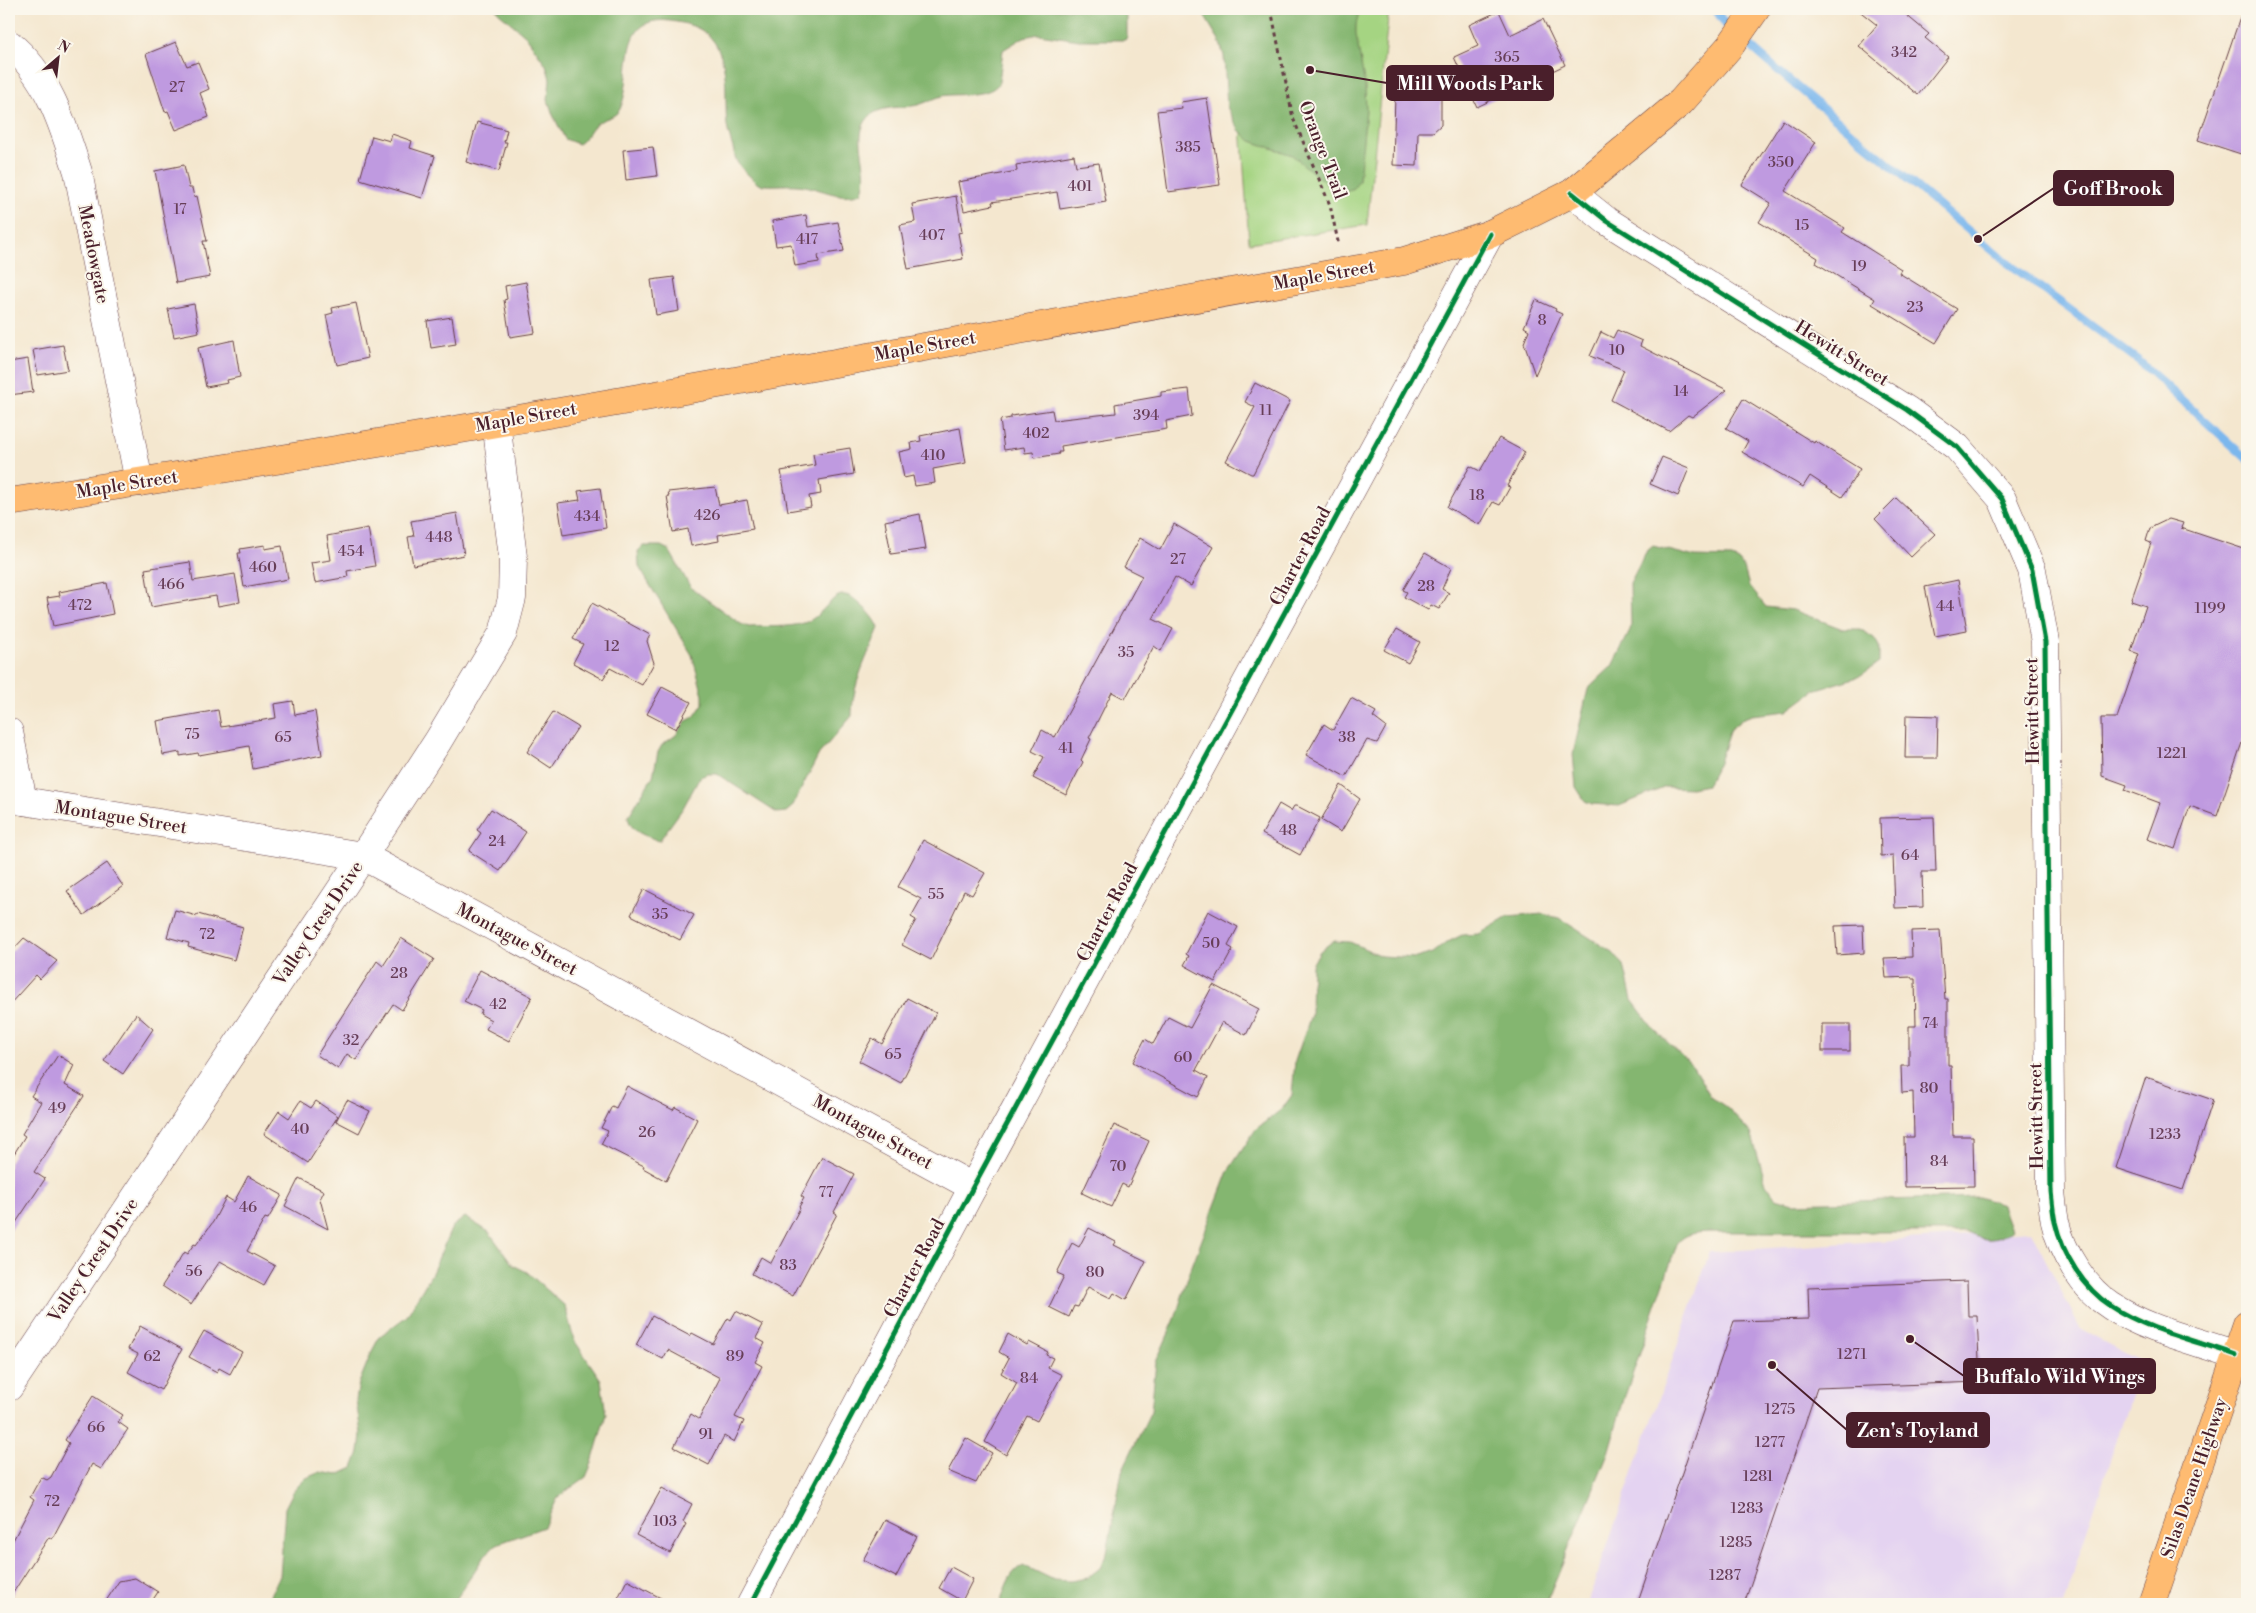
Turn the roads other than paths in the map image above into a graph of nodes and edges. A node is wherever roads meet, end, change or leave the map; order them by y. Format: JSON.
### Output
{"nodes":[{"id":1,"x":1752,"y":15,"type":"edge"},
{"id":2,"x":9,"y":44,"type":"edge"},
{"id":3,"x":1572,"y":193,"type":"junction"},
{"id":4,"x":1490,"y":234,"type":"junction"},
{"id":5,"x":496,"y":422,"type":"junction"},
{"id":6,"x":139,"y":482,"type":"junction"},
{"id":7,"x":9,"y":502,"type":"edge"},
{"id":8,"x":9,"y":732,"type":"edge"},
{"id":9,"x":16,"y":807,"type":"edge"},
{"id":10,"x":363,"y":856,"type":"junction"},
{"id":11,"x":973,"y":1187,"type":"junction"},
{"id":12,"x":2247,"y":1324,"type":"edge"},
{"id":13,"x":2236,"y":1355,"type":"junction"},
{"id":14,"x":9,"y":1387,"type":"edge"},
{"id":15,"x":751,"y":1604,"type":"edge"},
{"id":16,"x":2150,"y":1604,"type":"edge"}],
"edges":[{"from":1,"to":3,"type":"main road","name":"Maple Street"},
{"from":2,"to":6,"type":"street","name":"Meadowgate"},
{"from":3,"to":4,"type":"main road","name":"Maple Street"},
{"from":3,"to":13,"type":"street","name":"Hewitt Street"},
{"from":4,"to":5,"type":"main road","name":"Maple Street"},
{"from":4,"to":11,"type":"street","name":"Charter Road"},
{"from":5,"to":6,"type":"main road","name":"Maple Street"},
{"from":5,"to":10,"type":"street","name":"Valley Crest Drive"},
{"from":6,"to":7,"type":"main road","name":"Maple Street"},
{"from":8,"to":9,"type":"street"},
{"from":9,"to":10,"type":"street","name":"Montague Street"},
{"from":10,"to":11,"type":"street","name":"Montague Street"},
{"from":10,"to":14,"type":"street","name":"Valley Crest Drive"},
{"from":11,"to":15,"type":"street","name":"Charter Road"},
{"from":12,"to":13,"type":"main road","name":"Silas Deane Highway"},
{"from":13,"to":16,"type":"main road","name":"Silas Deane Highway"}]}
